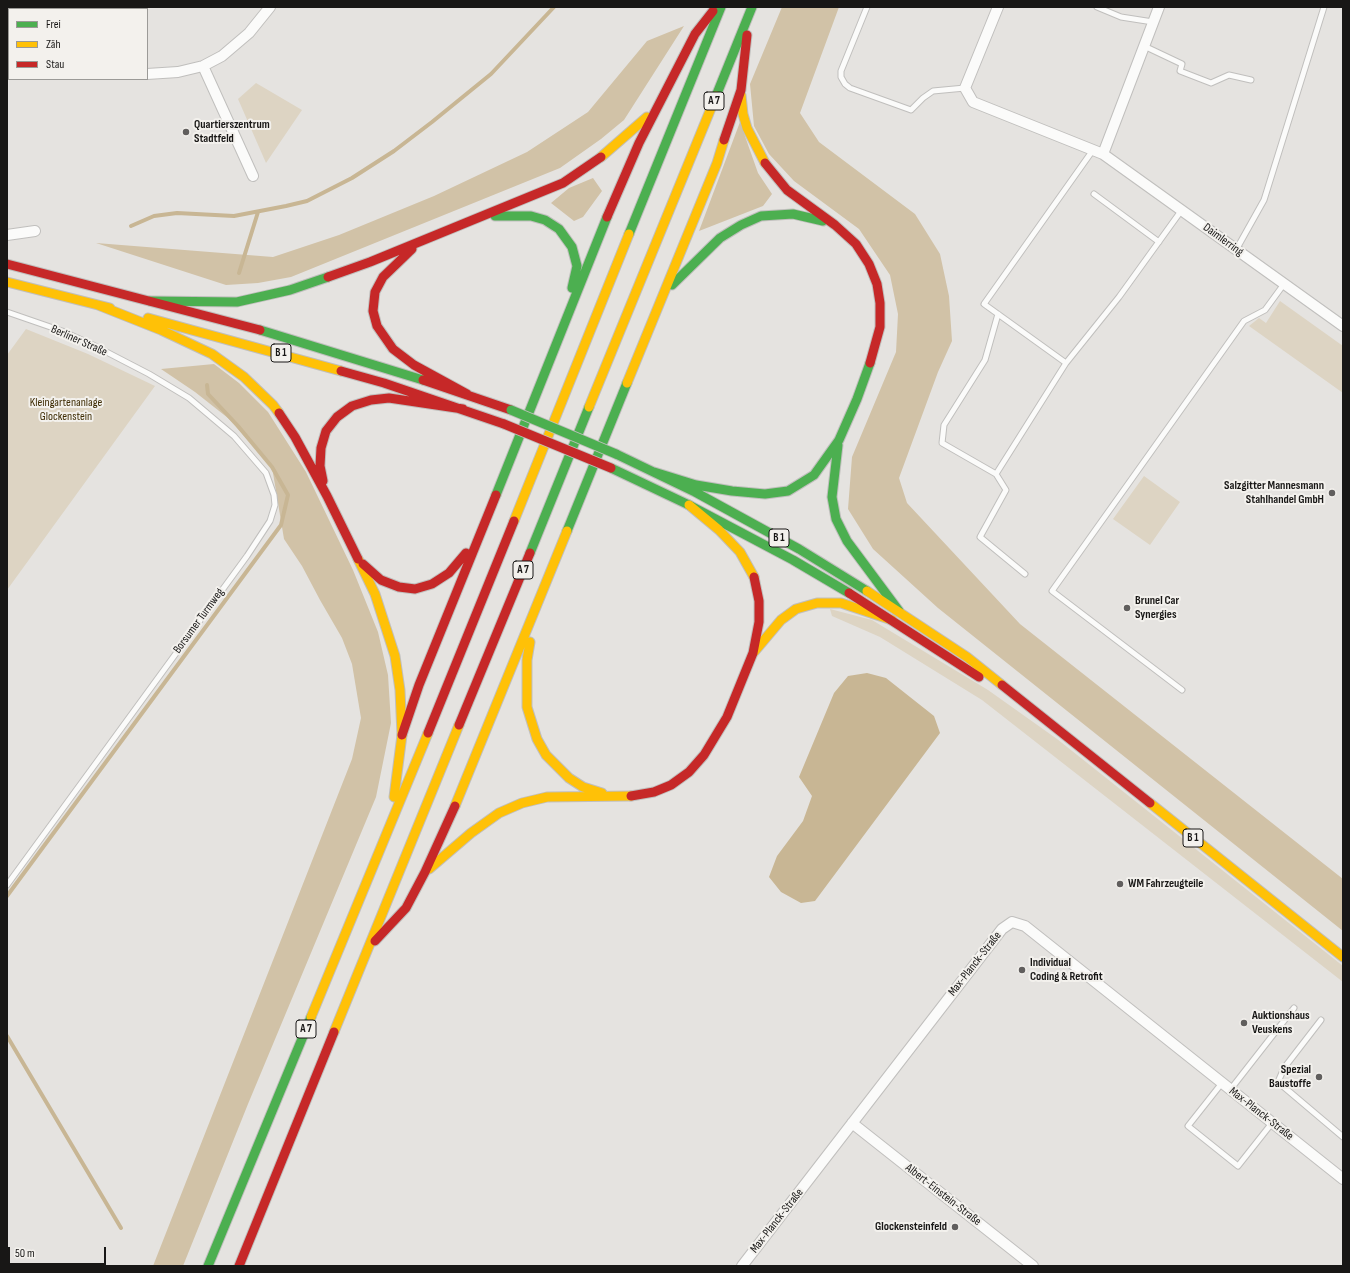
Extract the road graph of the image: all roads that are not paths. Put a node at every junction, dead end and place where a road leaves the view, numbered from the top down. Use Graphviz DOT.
graph roads {
  1 [pos="270,7"];
  2 [pos="716,7"];
  3 [pos="721,7"];
  4 [pos="867,7"];
  5 [pos="998,7"];
  6 [pos="1097,7"];
  7 [pos="1159,7"];
  8 [pos="1324,7"];
  9 [pos="751,9"];
  10 [pos="1153,22"];
  11 [pos="1144,46"];
  12 [pos="203,66"];
  13 [pos="148,74"];
  14 [pos="1251,80"];
  15 [pos="965,88"];
  16 [pos="741,90"];
  17 [pos="656,109"];
  18 [pos="1093,150"];
  19 [pos="1103,154"];
  20 [pos="253,176"];
  21 [pos="1094,194"];
  22 [pos="1182,211"];
  23 [pos="482,216"];
  24 [pos="835,225"];
  25 [pos="35,231"];
  26 [pos="7,235"];
  27 [pos="421,241"];
  28 [pos="1159,242"];
  29 [pos="1236,250"];
  30 [pos="7,264"];
  31 [pos="7,282"];
  32 [pos="1284,284"];
  33 [pos="664,293"];
  34 [pos="150,301"];
  35 [pos="98,305"];
  36 [pos="7,312"];
  37 [pos="998,314"];
  38 [pos="566,320"];
  39 [pos="1343,326"];
  40 [pos="1066,363"];
  41 [pos="149,374"];
  42 [pos="467,394"];
  43 [pos="463,409"];
  44 [pos="839,440"];
  45 [pos="654,472"];
  46 [pos="996,474"];
  47 [pos="327,496"];
  48 [pos="689,505"];
  49 [pos="477,540"];
  50 [pos="359,561"];
  51 [pos="1025,574"];
  52 [pos="536,608"];
  53 [pos="899,611"];
  54 [pos="892,620"];
  55 [pos="754,653"];
  56 [pos="1182,690"];
  57 [pos="1043,717"];
  58 [pos="402,735"];
  59 [pos="617,796"];
  60 [pos="389,829"];
  61 [pos="425,872"];
  62 [pos="7,885"];
  63 [pos="367,950"];
  64 [pos="1343,957"];
  65 [pos="1294,1008"];
  66 [pos="1321,1020"];
  67 [pos="1226,1086"];
  68 [pos="852,1123"];
  69 [pos="1272,1123"];
  70 [pos="1343,1137"];
  71 [pos="1343,1179"];
  72 [pos="208,1266"];
  73 [pos="239,1266"];
  74 [pos="742,1266"];
  75 [pos="1031,1266"];
  1 -- 12 [label="street"];
  2 -- 17 [label="main road"];
  3 -- 60 [label="main road, A 7"];
  4 -- 15 [label="lane"];
  5 -- 15 [label="street"];
  6 -- 10 [label="lane"];
  7 -- 10 [label="street"];
  8 -- 29 [label="lane"];
  9 -- 16 [label="main road"];
  9 -- 63 [label="main road, A 7"];
  10 -- 11 [label="street"];
  11 -- 14 [label="lane"];
  11 -- 19 [label="street"];
  12 -- 13 [label="street"];
  12 -- 20 [label="street"];
  15 -- 18 [label="street, Daimlerring"];
  16 -- 24 [label="main road"];
  16 -- 33 [label="main road"];
  17 -- 23 [label="main road"];
  17 -- 38 [label="main road"];
  18 -- 19 [label="street, Daimlerring"];
  18 -- 37 [label="lane"];
  19 -- 22 [label="street, Daimlerring"];
  21 -- 28 [label="lane"];
  22 -- 28 [label="lane"];
  22 -- 29 [label="street, Daimlerring"];
  23 -- 27 [label="main road"];
  23 -- 38 [label="main road"];
  24 -- 33 [label="main road"];
  24 -- 44 [label="main road"];
  25 -- 26 [label="street"];
  27 -- 34 [label="main road"];
  27 -- 42 [label="main road"];
  28 -- 40 [label="lane"];
  29 -- 32 [label="street, Daimlerring"];
  30 -- 34 [label="main road, B 1"];
  31 -- 35 [label="main road, B 1"];
  32 -- 39 [label="street, Daimlerring"];
  32 -- 56 [label="lane"];
  33 -- 52 [label="main road"];
  34 -- 42 [label="main road, B 1"];
  35 -- 43 [label="main road, B 1"];
  35 -- 47 [label="main road"];
  36 -- 41 [label="lane, Berliner Straße"];
  37 -- 40 [label="lane"];
  37 -- 46 [label="lane"];
  38 -- 49 [label="main road"];
  40 -- 46 [label="lane"];
  41 -- 62 [label="lane, Borsumer Turmweg"];
  42 -- 45 [label="main road, B 1, bridge"];
  43 -- 47 [label="main road"];
  43 -- 48 [label="main road, B 1, bridge"];
  44 -- 45 [label="main road"];
  44 -- 53 [label="main road"];
  45 -- 53 [label="main road, B 1"];
  46 -- 51 [label="lane"];
  47 -- 50 [label="main road"];
  48 -- 54 [label="main road, B 1"];
  48 -- 55 [label="main road"];
  49 -- 50 [label="main road"];
  49 -- 58 [label="main road"];
  50 -- 58 [label="main road"];
  52 -- 59 [label="main road"];
  52 -- 61 [label="main road"];
  53 -- 57 [label="main road, B 1"];
  54 -- 55 [label="main road"];
  54 -- 57 [label="main road, B 1"];
  55 -- 59 [label="main road"];
  57 -- 64 [label="main road, B 1"];
  58 -- 60 [label="main road"];
  59 -- 61 [label="main road"];
  60 -- 72 [label="main road, A 7"];
  61 -- 63 [label="main road"];
  63 -- 73 [label="main road, A 7"];
  65 -- 67 [label="lane"];
  66 -- 70 [label="lane"];
  67 -- 68 [label="street, Max-Planck-Straße"];
  67 -- 69 [label="street, Max-Planck-Straße"];
  67 -- 69 [label="lane"];
  68 -- 74 [label="street, Max-Planck-Straße"];
  68 -- 75 [label="street, Albert-Einstein-Straße"];
  69 -- 71 [label="street, Max-Planck-Straße"];
}
